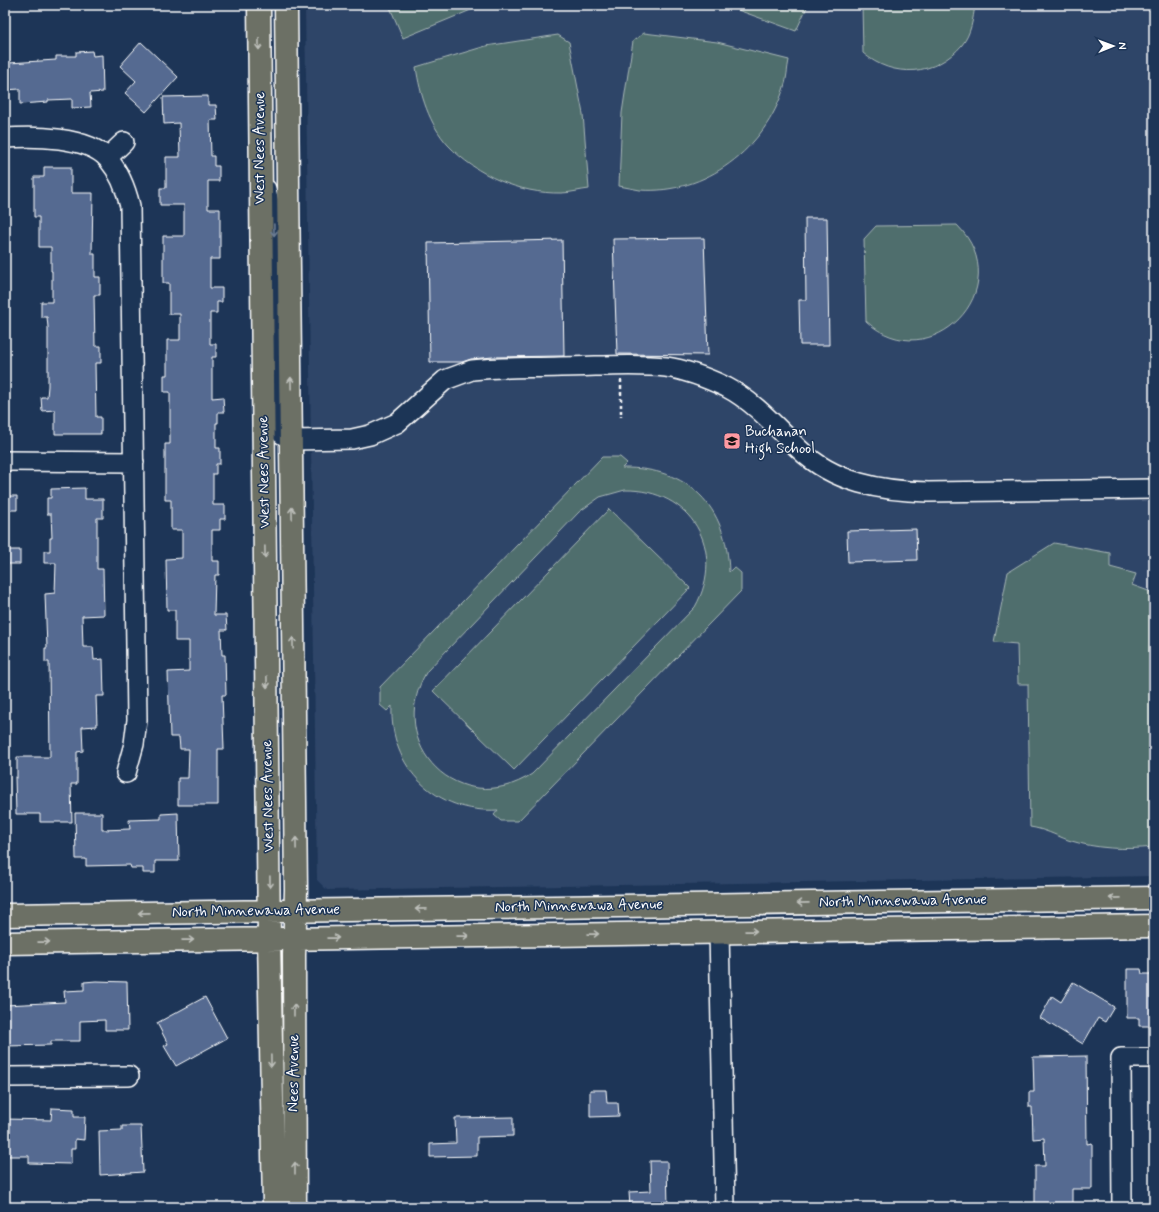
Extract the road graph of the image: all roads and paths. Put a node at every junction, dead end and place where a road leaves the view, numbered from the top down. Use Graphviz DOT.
graph roads {
  1 [pos="259,5"];
  2 [pos="286,5"];
  3 [pos="5,138"];
  4 [pos="124,142"];
  5 [pos="108,158"];
  6 [pos="260,165"];
  7 [pos="621,380"];
  8 [pos="621,417"];
  9 [pos="291,440"];
  10 [pos="5,461"];
  11 [pos="134,462"];
  12 [pos="1154,489"];
  13 [pos="126,773"];
  14 [pos="1154,898"];
  15 [pos="719,904"];
  16 [pos="269,910"];
  17 [pos="295,911"];
  18 [pos="5,915"];
  19 [pos="1154,926"];
  20 [pos="719,932"];
  21 [pos="269,938"];
  22 [pos="294,938"];
  23 [pos="5,943"];
  24 [pos="1154,1058"];
  25 [pos="129,1076"];
  26 [pos="5,1077"];
  27 [pos="274,1207"];
  28 [pos="295,1207"];
  29 [pos="726,1207"];
  30 [pos="1122,1207"];
  1 -- 6 [label="main road, West Nees Avenue, one-way"];
  9 -- 2 [label="main road, West Nees Avenue, one-way"];
  3 -- 5 [label="street"];
  4 -- 5 [label="street"];
  5 -- 11 [label="street"];
  6 -- 9 [label="street, one-way"];
  6 -- 16 [label="main road, West Nees Avenue, one-way"];
  7 -- 8 [label="path"];
  9 -- 12 [label="street"];
  17 -- 9 [label="main road, West Nees Avenue, one-way"];
  10 -- 11 [label="street"];
  11 -- 13 [label="street"];
  14 -- 15 [label="main road, North Minnewawa Avenue, one-way"];
  15 -- 17 [label="main road, North Minnewawa Avenue, one-way"];
  15 -- 20 [label="main road"];
  16 -- 17 [label="main road, North Minnewawa Avenue"];
  16 -- 18 [label="main road, North Minnewawa Avenue, one-way"];
  16 -- 21 [label="main road, West Nees Avenue"];
  17 -- 22 [label="main road, West Nees Avenue"];
  20 -- 19 [label="main road, North Minnewawa Avenue, one-way"];
  22 -- 20 [label="main road, North Minnewawa Avenue, one-way"];
  20 -- 29 [label="street"];
  21 -- 22 [label="main road, North Minnewawa Avenue"];
  23 -- 21 [label="main road, North Minnewawa Avenue, one-way"];
  21 -- 27 [label="main road, Nees Avenue, one-way"];
  28 -- 22 [label="main road, Nees Avenue, one-way"];
  24 -- 30 [label="street"];
  25 -- 26 [label="street"];
}
